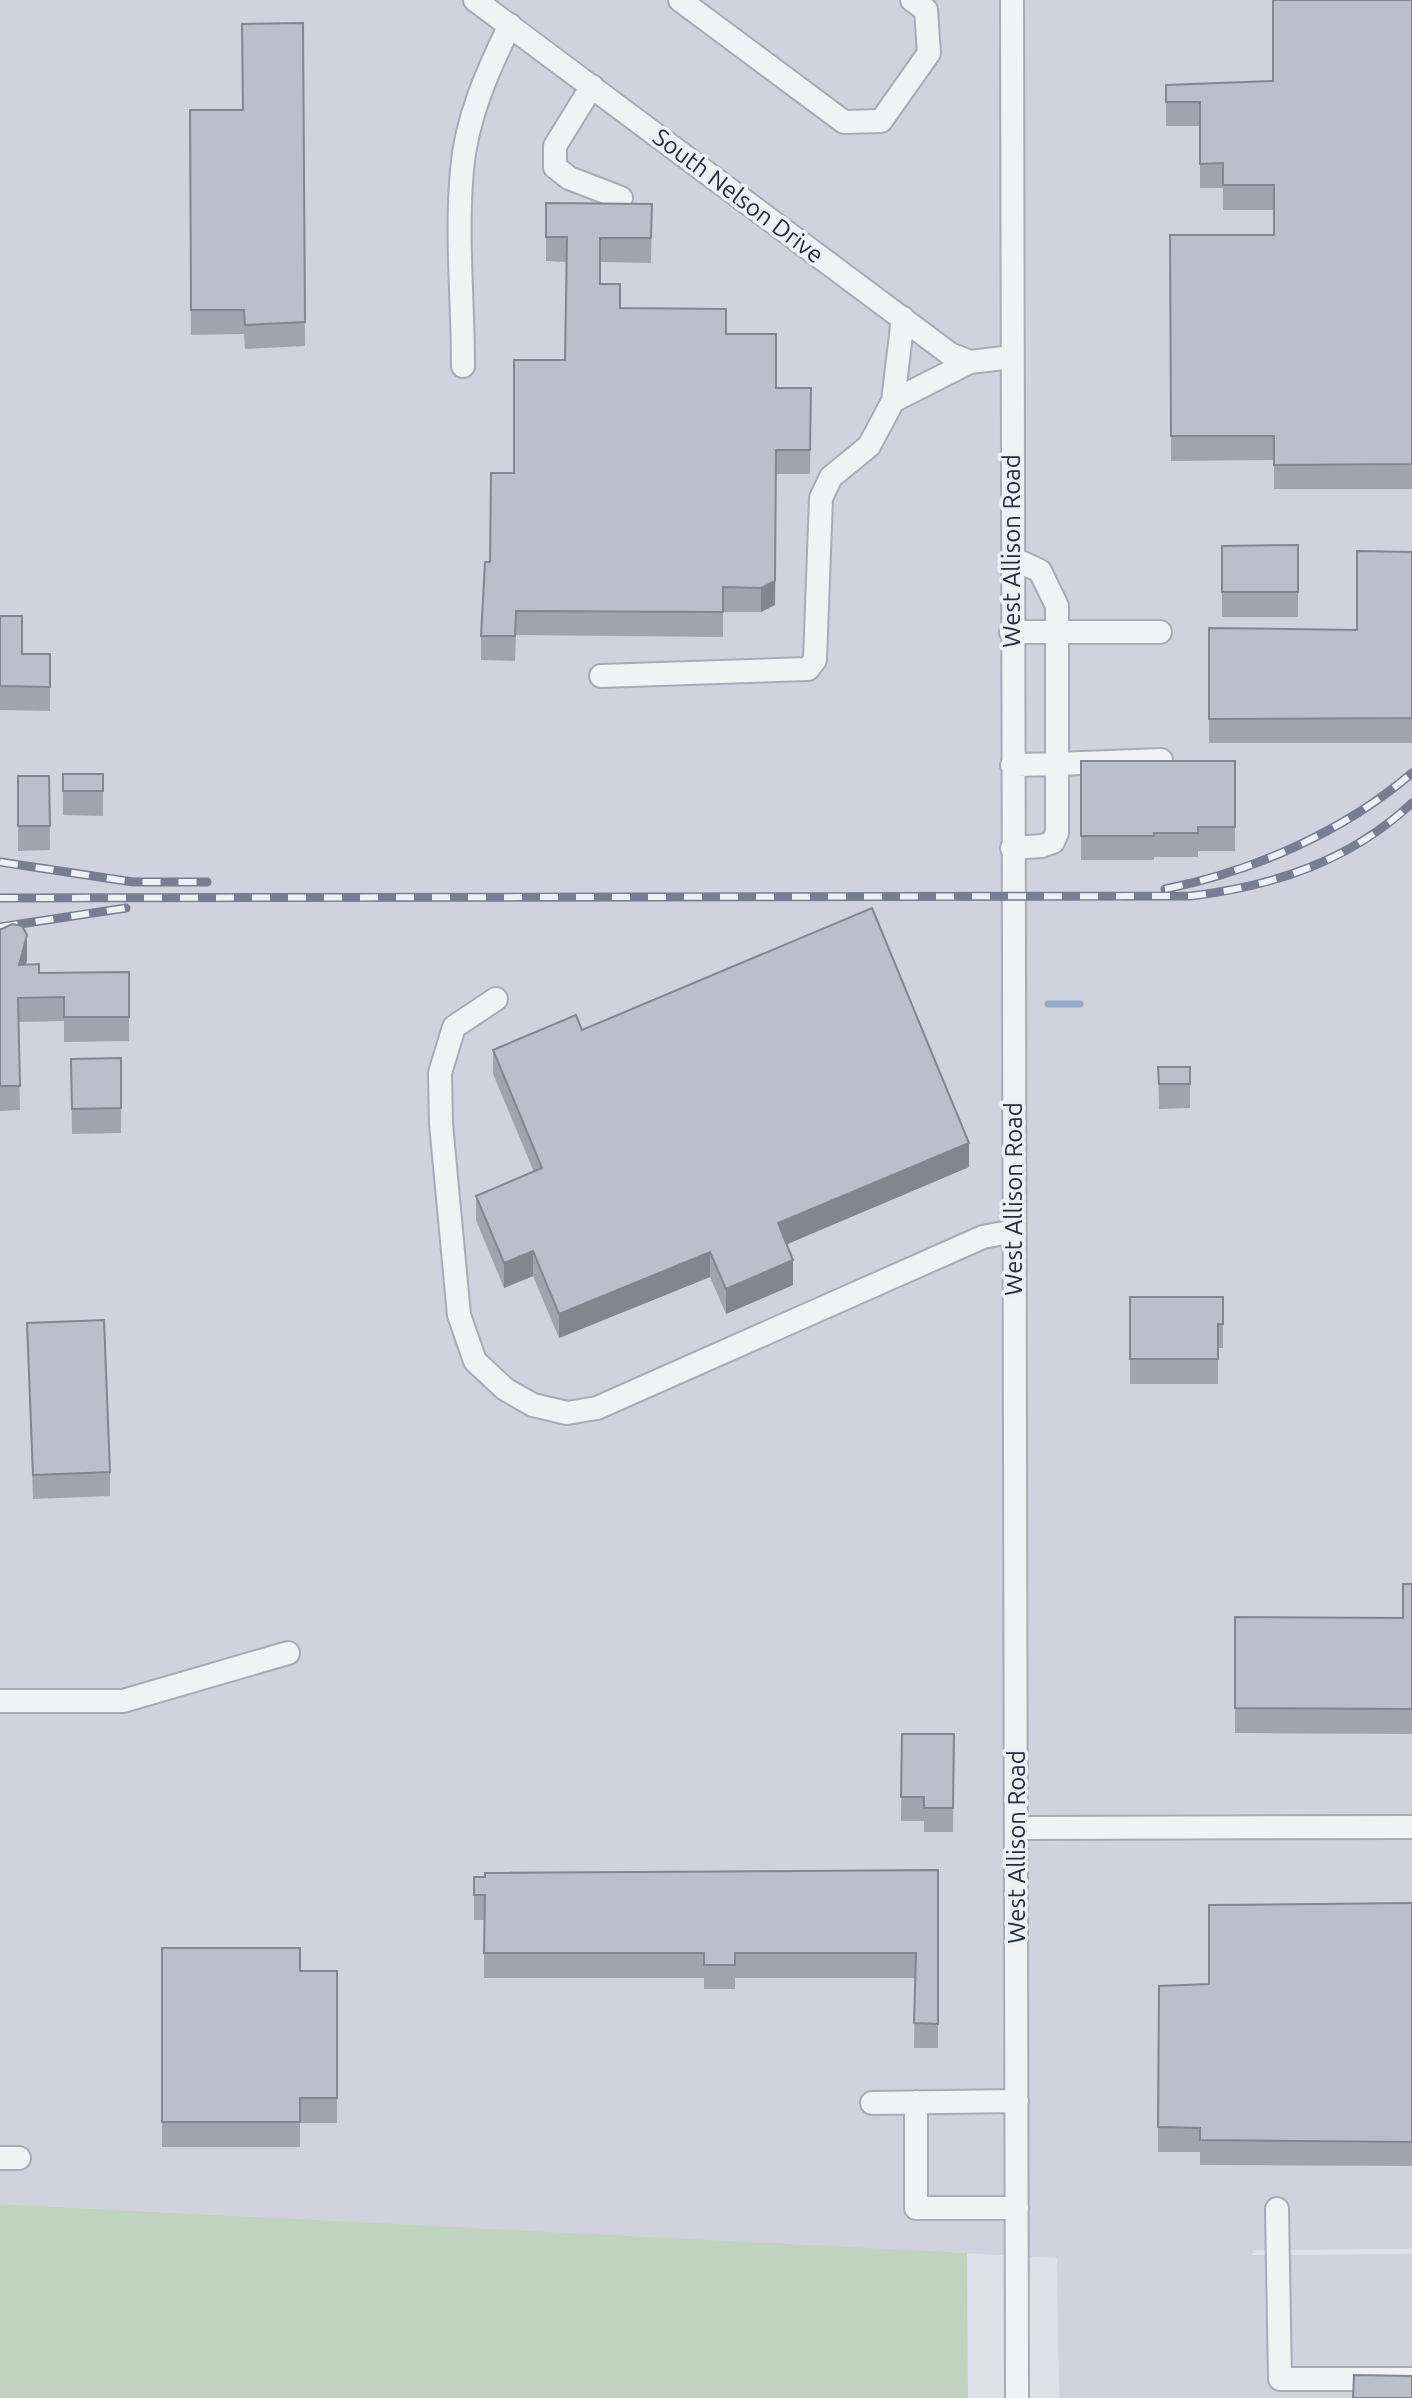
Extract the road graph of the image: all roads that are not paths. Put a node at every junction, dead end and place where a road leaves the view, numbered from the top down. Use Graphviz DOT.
graph roads {
  1 [pos="476,0"];
  2 [pos="680,0"];
  3 [pos="912,0"];
  4 [pos="1012,0"];
  5 [pos="510,25"];
  6 [pos="592,86"];
  7 [pos="621,198"];
  8 [pos="903,318"];
  9 [pos="1012,357"];
  10 [pos="970,362"];
  11 [pos="463,366"];
  12 [pos="893,401"];
  13 [pos="1012,558"];
  14 [pos="1011,632"];
  15 [pos="1057,632"];
  16 [pos="1160,632"];
  17 [pos="601,676"];
  18 [pos="1161,760"];
  19 [pos="1057,764"];
  20 [pos="1012,765"];
  21 [pos="1012,848"];
  22 [pos="496,999"];
  23 [pos="1014,1231"];
  24 [pos="288,1653"];
  25 [pos="0,1701"];
  26 [pos="1412,1827"];
  27 [pos="1018,1828"];
  28 [pos="1017,2101"];
  29 [pos="916,2102"];
  30 [pos="872,2103"];
  31 [pos="1017,2208"];
  32 [pos="1277,2209"];
  33 [pos="1412,2379"];
  34 [pos="1017,2398"];
  1 -- 5 [label="street, South Nelson Drive"];
  2 -- 3 [label="street"];
  4 -- 9 [label="street, West Allison Road"];
  5 -- 6 [label="street, South Nelson Drive"];
  5 -- 11 [label="street"];
  6 -- 7 [label="street"];
  6 -- 8 [label="street, South Nelson Drive"];
  8 -- 10 [label="street, South Nelson Drive"];
  8 -- 12 [label="street"];
  9 -- 10 [label="street"];
  9 -- 13 [label="street, West Allison Road"];
  10 -- 12 [label="street"];
  12 -- 17 [label="street"];
  13 -- 14 [label="street, West Allison Road"];
  13 -- 15 [label="street"];
  14 -- 15 [label="street"];
  14 -- 20 [label="street, West Allison Road"];
  15 -- 16 [label="street"];
  15 -- 19 [label="street"];
  18 -- 19 [label="street"];
  19 -- 20 [label="street"];
  19 -- 21 [label="street"];
  20 -- 21 [label="street, West Allison Road"];
  21 -- 23 [label="street, West Allison Road"];
  22 -- 23 [label="street"];
  23 -- 27 [label="street, West Allison Road"];
  24 -- 25 [label="street"];
  26 -- 27 [label="street"];
  27 -- 28 [label="street, West Allison Road"];
  28 -- 29 [label="street"];
  28 -- 31 [label="street, West Allison Road"];
  29 -- 30 [label="street"];
  29 -- 31 [label="street"];
  31 -- 34 [label="street, West Allison Road"];
  32 -- 33 [label="street"];
}
